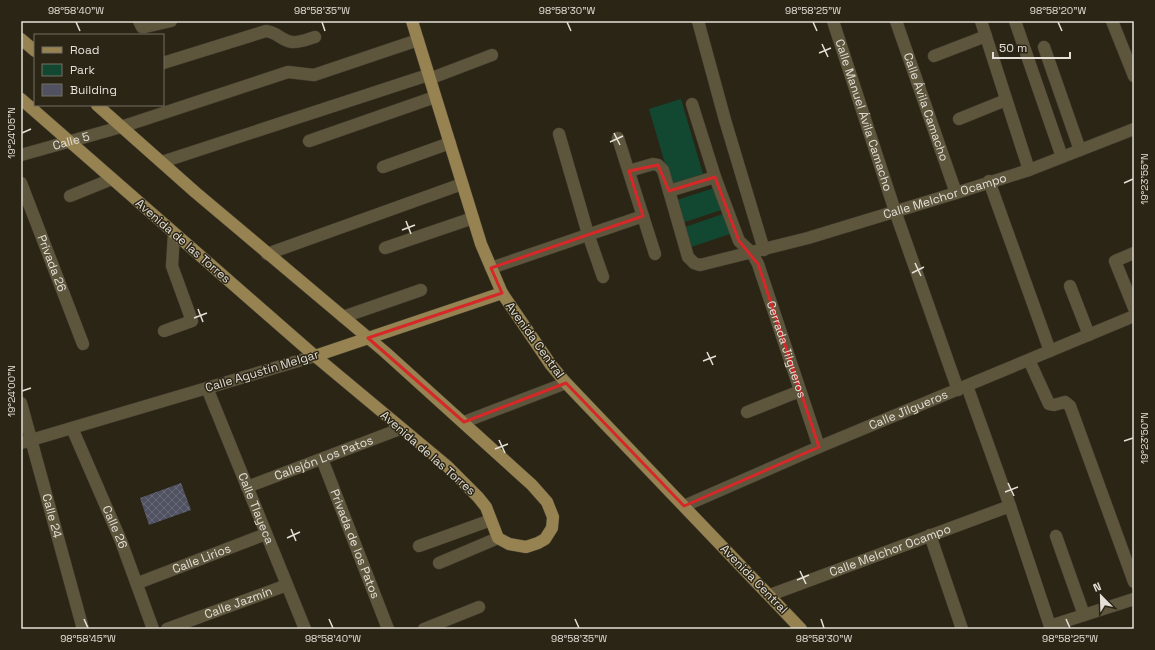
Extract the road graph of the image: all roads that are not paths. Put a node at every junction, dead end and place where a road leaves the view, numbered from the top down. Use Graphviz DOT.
graph roads {
  1 [pos="139,21"];
  2 [pos="171,21"];
  3 [pos="412,21"];
  4 [pos="698,21"];
  5 [pos="833,21"];
  6 [pos="896,21"];
  7 [pos="981,21"];
  8 [pos="1015,21"];
  9 [pos="1112,21"];
  10 [pos="986,36"];
  11 [pos="314,38"];
  12 [pos="21,39"];
  13 [pos="418,40"];
  14 [pos="1044,47"];
  15 [pos="34,50"];
  16 [pos="492,55"];
  17 [pos="934,56"];
  18 [pos="164,63"];
  19 [pos="1134,76"];
  20 [pos="429,77"];
  21 [pos="435,97"];
  22 [pos="21,99"];
  23 [pos="1006,100"];
  24 [pos="692,104"];
  25 [pos="98,106"];
  26 [pos="959,119"];
  27 [pos="121,126"];
  28 [pos="1134,129"];
  29 [pos="560,134"];
  30 [pos="618,138"];
  31 [pos="68,141"];
  32 [pos="309,141"];
  33 [pos="450,143"];
  34 [pos="1080,150"];
  35 [pos="21,154"];
  36 [pos="1062,157"];
  37 [pos="162,162"];
  38 [pos="383,167"];
  39 [pos="1028,170"];
  40 [pos="629,171"];
  41 [pos="714,177"];
  42 [pos="112,178"];
  43 [pos="989,181"];
  44 [pos="21,183"];
  45 [pos="462,184"];
  46 [pos="669,191"];
  47 [pos="956,193"];
  48 [pos="70,196"];
  49 [pos="895,211"];
  50 [pos="643,216"];
  51 [pos="473,218"];
  52 [pos="174,233"];
  53 [pos="588,234"];
  54 [pos="385,248"];
  55 [pos="764,250"];
  56 [pos="752,253"];
  57 [pos="1134,253"];
  58 [pos="267,254"];
  59 [pos="655,254"];
  60 [pos="491,268"];
  61 [pos="603,277"];
  62 [pos="1070,286"];
  63 [pos="420,290"];
  64 [pos="502,293"];
  65 [pos="1134,308"];
  66 [pos="1134,316"];
  67 [pos="343,317"];
  68 [pos="164,331"];
  69 [pos="1089,335"];
  70 [pos="368,338"];
  71 [pos="83,344"];
  72 [pos="1050,351"];
  73 [pos="314,356"];
  74 [pos="1029,360"];
  75 [pos="566,383"];
  76 [pos="207,388"];
  77 [pos="963,388"];
  78 [pos="800,392"];
  79 [pos="21,403"];
  80 [pos="747,412"];
  81 [pos="464,422"];
  82 [pos="72,428"];
  83 [pos="400,430"];
  84 [pos="27,441"];
  85 [pos="819,447"];
  86 [pos="322,459"];
  87 [pos="247,487"];
  88 [pos="684,506"];
  89 [pos="1010,506"];
  90 [pos="491,520"];
  91 [pos="266,534"];
  92 [pos="930,534"];
  93 [pos="1056,536"];
  94 [pos="498,538"];
  95 [pos="419,546"];
  96 [pos="439,563"];
  97 [pos="1134,582"];
  98 [pos="138,583"];
  99 [pos="287,585"];
  100 [pos="770,595"];
  101 [pos="1134,599"];
  102 [pos="479,607"];
  103 [pos="1084,615"];
  104 [pos="1050,628"];
  105 [pos="83,629"];
  106 [pos="153,629"];
  107 [pos="168,629"];
  108 [pos="305,629"];
  109 [pos="388,629"];
  110 [pos="424,629"];
  111 [pos="801,629"];
  112 [pos="962,629"];
  1 -- 2 [label="street"];
  3 -- 13 [label="main road, Avenida Central"];
  4 -- 55 [label="street"];
  5 -- 49 [label="street, Calle Manuel Ávila Camacho"];
  6 -- 47 [label="street, Calle Ávila Camacho"];
  7 -- 10 [label="street"];
  8 -- 36 [label="street"];
  9 -- 19 [label="street"];
  10 -- 17 [label="street"];
  10 -- 23 [label="street"];
  11 -- 18 [label="street"];
  12 -- 15 [label="main road"];
  13 -- 20 [label="main road, Avenida Central"];
  13 -- 27 [label="street, Calle 5"];
  14 -- 34 [label="street"];
  16 -- 20 [label="street"];
  20 -- 21 [label="main road, Avenida Central"];
  20 -- 37 [label="street"];
  21 -- 32 [label="street"];
  21 -- 33 [label="main road, Avenida Central"];
  22 -- 31 [label="main road, Avenida de las Torres"];
  23 -- 26 [label="street"];
  23 -- 39 [label="street"];
  24 -- 41 [label="street, Cerrada Jilgueros"];
  25 -- 27 [label="main road"];
  27 -- 31 [label="street, Calle 5"];
  27 -- 37 [label="main road"];
  28 -- 34 [label="street, Calle Melchor Ocampo"];
  29 -- 53 [label="street"];
  30 -- 40 [label="street"];
  31 -- 35 [label="street, Calle 5"];
  31 -- 42 [label="main road, Avenida de las Torres"];
  33 -- 38 [label="street"];
  33 -- 45 [label="main road, Avenida Central"];
  34 -- 36 [label="street, Calle Melchor Ocampo"];
  36 -- 39 [label="street, Calle Melchor Ocampo"];
  37 -- 58 [label="main road"];
  39 -- 43 [label="street, Calle Melchor Ocampo"];
  40 -- 46 [label="street"];
  40 -- 50 [label="street"];
  41 -- 46 [label="street"];
  41 -- 56 [label="street, Cerrada Jilgueros"];
  42 -- 48 [label="street"];
  42 -- 52 [label="main road, Avenida de las Torres"];
  43 -- 47 [label="street, Calle Melchor Ocampo"];
  43 -- 72 [label="street"];
  44 -- 71 [label="street, Privada 26"];
  45 -- 51 [label="main road, Avenida Central"];
  45 -- 58 [label="street"];
  46 -- 56 [label="street, Calle Melchor Ocampo"];
  47 -- 49 [label="street, Calle Melchor Ocampo"];
  49 -- 55 [label="street, Calle Melchor Ocampo"];
  49 -- 77 [label="street, Calle Manuel Ávila Camacho"];
  50 -- 53 [label="street"];
  50 -- 59 [label="street"];
  51 -- 54 [label="street"];
  51 -- 60 [label="main road, Avenida Central"];
  52 -- 68 [label="street"];
  52 -- 73 [label="main road, Avenida de las Torres"];
  53 -- 60 [label="street"];
  53 -- 61 [label="street"];
  55 -- 56 [label="street, Calle Melchor Ocampo"];
  56 -- 78 [label="street, Cerrada Jilgueros"];
  57 -- 65 [label="street"];
  58 -- 67 [label="main road"];
  60 -- 64 [label="main road, Avenida Central"];
  62 -- 69 [label="street"];
  63 -- 67 [label="street"];
  64 -- 70 [label="main road, Calle Agustín Melgar"];
  64 -- 75 [label="main road, Avenida Central"];
  66 -- 69 [label="street, Calle Jilgueros"];
  67 -- 70 [label="main road"];
  69 -- 72 [label="street, Calle Jilgueros"];
  70 -- 73 [label="main road, Calle Agustín Melgar"];
  70 -- 81 [label="main road"];
  72 -- 74 [label="street, Calle Jilgueros"];
  73 -- 76 [label="street, Calle Agustín Melgar"];
  73 -- 83 [label="main road, Avenida de las Torres"];
  74 -- 77 [label="street, Calle Jilgueros"];
  74 -- 97 [label="street"];
  75 -- 81 [label="street"];
  75 -- 88 [label="main road, Avenida Central"];
  76 -- 82 [label="street, Calle Agustín Melgar"];
  76 -- 87 [label="street, Calle Tlayeca"];
  77 -- 85 [label="street, Calle Jilgueros"];
  77 -- 89 [label="street, Calle Manuel Ávila Camacho"];
  78 -- 80 [label="street"];
  78 -- 85 [label="street, Cerrada Jilgueros"];
  79 -- 84 [label="street, Calle 24"];
  81 -- 94 [label="main road"];
  82 -- 84 [label="street, Calle Agustín Melgar"];
  82 -- 98 [label="street, Calle 26"];
  83 -- 86 [label="street, Callejón Los Patos"];
  83 -- 90 [label="main road, Avenida de las Torres"];
  84 -- 105 [label="street, Calle 24"];
  85 -- 88 [label="street, Calle Jilgueros"];
  86 -- 87 [label="street, Callejón Los Patos"];
  86 -- 109 [label="street, Privada de los Patos"];
  87 -- 91 [label="street, Calle Tlayeca"];
  88 -- 100 [label="main road, Avenida Central"];
  89 -- 92 [label="street, Calle Melchor Ocampo"];
  89 -- 104 [label="street, Calle Manuel Ávila Camacho"];
  90 -- 94 [label="main road, Avenida de las Torres"];
  90 -- 95 [label="street"];
  91 -- 98 [label="street, Calle Lirios"];
  91 -- 99 [label="street, Calle Tlayeca"];
  92 -- 100 [label="street, Calle Melchor Ocampo"];
  92 -- 112 [label="street"];
  93 -- 103 [label="street"];
  94 -- 96 [label="street"];
  98 -- 106 [label="street, Calle 26"];
  99 -- 107 [label="street, Calle Jazmín"];
  99 -- 108 [label="street, Calle Tlayeca"];
  100 -- 111 [label="main road, Avenida Central"];
  101 -- 103 [label="street"];
  102 -- 110 [label="street"];
  103 -- 104 [label="street"];
}
